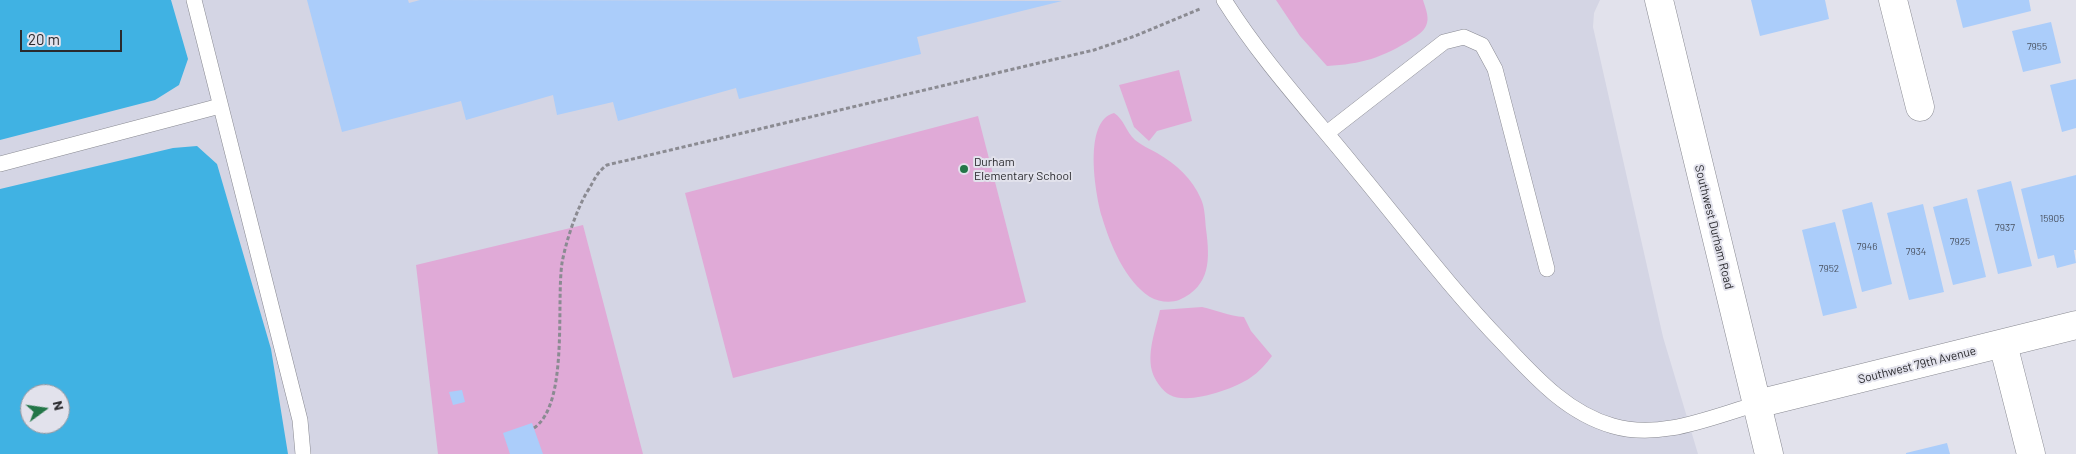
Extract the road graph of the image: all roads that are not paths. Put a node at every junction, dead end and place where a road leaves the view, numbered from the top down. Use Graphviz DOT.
graph roads {
  1 [pos="194,0"];
  2 [pos="1224,0"];
  3 [pos="1659,0"];
  4 [pos="1893,0"];
  5 [pos="220,106"];
  6 [pos="1920,107"];
  7 [pos="1327,133"];
  8 [pos="0,164"];
  9 [pos="1547,269"];
  10 [pos="2076,325"];
  11 [pos="2003,344"];
  12 [pos="1757,404"];
  13 [pos="303,454"];
  14 [pos="1769,454"];
  15 [pos="2031,454"];
  1 -- 5 [label="lane"];
  2 -- 7 [label="lane"];
  3 -- 12 [label="street, Southwest Durham Road"];
  4 -- 6 [label="street"];
  5 -- 8 [label="lane"];
  5 -- 13 [label="lane"];
  7 -- 9 [label="lane"];
  7 -- 12 [label="lane"];
  10 -- 11 [label="street, Southwest 79th Avenue"];
  11 -- 12 [label="street, Southwest 79th Avenue"];
  11 -- 15 [label="street"];
  12 -- 14 [label="street, Southwest Durham Road"];
}
